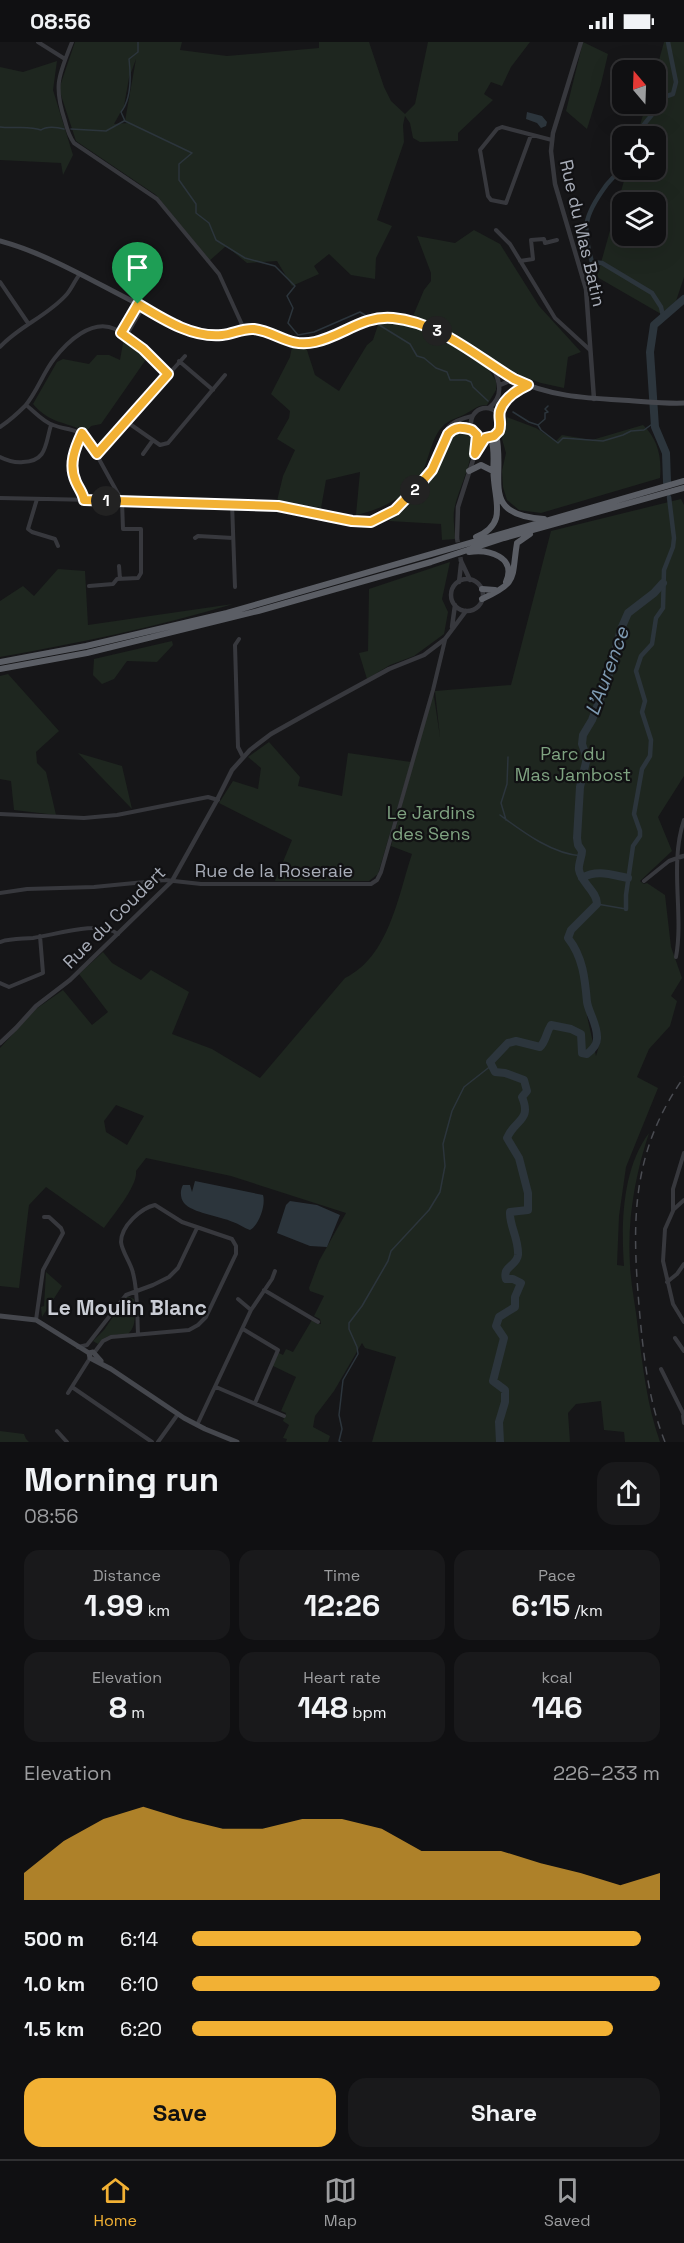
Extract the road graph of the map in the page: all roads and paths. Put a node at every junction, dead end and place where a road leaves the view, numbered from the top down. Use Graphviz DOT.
graph roads {
  1 [pos="38,42"];
  2 [pos="72,42"];
  3 [pos="581,42"];
  4 [pos="65,59"];
  5 [pos="531,135"];
  6 [pos="552,140"];
  7 [pos="496,230"];
  8 [pos="557,240"];
  9 [pos="0,241"];
  10 [pos="520,261"];
  11 [pos="80,274"];
  12 [pos="0,282"];
  13 [pos="140,306"];
  14 [pos="28,323"];
  15 [pos="244,330"];
  16 [pos="121,333"];
  17 [pos="126,336"];
  18 [pos="0,348"];
  19 [pos="591,350"];
  20 [pos="185,356"];
  21 [pos="179,361"];
  22 [pos="493,367"];
  23 [pos="168,374"];
  24 [pos="225,375"];
  25 [pos="514,379"];
  26 [pos="500,385"];
  27 [pos="528,385"];
  28 [pos="213,390"];
  29 [pos="515,391"];
  30 [pos="594,399"];
  31 [pos="26,405"];
  32 [pos="684,405"];
  33 [pos="489,408"];
  34 [pos="472,416"];
  35 [pos="500,417"];
  36 [pos="127,422"];
  37 [pos="51,425"];
  38 [pos="0,427"];
  39 [pos="472,430"];
  40 [pos="82,433"];
  41 [pos="477,435"];
  42 [pos="491,437"];
  43 [pos="153,440"];
  44 [pos="97,454"];
  45 [pos="143,454"];
  46 [pos="475,454"];
  47 [pos="0,457"];
  48 [pos="469,471"];
  49 [pos="493,471"];
  50 [pos="684,481"];
  51 [pos="421,483"];
  52 [pos="684,488"];
  53 [pos="0,498"];
  54 [pos="37,499"];
  55 [pos="84,500"];
  56 [pos="122,501"];
  57 [pos="232,503"];
  58 [pos="552,521"];
  59 [pos="195,538"];
  60 [pos="233,538"];
  61 [pos="457,538"];
  62 [pos="58,546"];
  63 [pos="461,551"];
  64 [pos="441,552"];
  65 [pos="119,566"];
  66 [pos="120,579"];
  67 [pos="470,580"];
  68 [pos="459,582"];
  69 [pos="89,586"];
  70 [pos="235,587"];
  71 [pos="482,589"];
  72 [pos="482,599"];
  73 [pos="455,605"];
  74 [pos="466,611"];
  75 [pos="452,628"];
  76 [pos="238,639"];
  77 [pos="445,639"];
  78 [pos="0,662"];
  79 [pos="0,669"];
  80 [pos="243,757"];
  81 [pos="218,800"];
  82 [pos="0,814"];
  83 [pos="684,820"];
  84 [pos="682,856"];
  85 [pos="172,880"];
  86 [pos="644,881"];
  87 [pos="0,893"];
  88 [pos="683,908"];
  89 [pos="118,934"];
  90 [pos="40,936"];
  91 [pos="0,942"];
  92 [pos="682,947"];
  93 [pos="676,957"];
  94 [pos="0,983"];
  95 [pos="0,1043"];
  96 [pos="684,1154"];
  97 [pos="684,1200"];
  98 [pos="673,1210"];
  99 [pos="44,1217"];
  100 [pos="197,1228"];
  101 [pos="684,1264"];
  102 [pos="274,1271"];
  103 [pos="667,1282"];
  104 [pos="136,1290"];
  105 [pos="264,1290"];
  106 [pos="238,1299"];
  107 [pos="251,1310"];
  108 [pos="0,1316"];
  109 [pos="36,1320"];
  110 [pos="318,1322"];
  111 [pos="684,1322"];
  112 [pos="243,1329"];
  113 [pos="138,1334"];
  114 [pos="675,1338"];
  115 [pos="90,1341"];
  116 [pos="78,1347"];
  117 [pos="684,1352"];
  118 [pos="92,1355"];
  119 [pos="661,1369"];
  120 [pos="72,1387"];
  121 [pos="216,1387"];
  122 [pos="68,1393"];
  123 [pos="255,1403"];
  124 [pos="178,1414"];
  125 [pos="683,1415"];
  126 [pos="284,1416"];
  127 [pos="684,1423"];
  128 [pos="197,1425"];
  129 [pos="57,1431"];
  130 [pos="67,1442"];
  131 [pos="152,1442"];
  132 [pos="158,1442"];
  133 [pos="237,1442"];
  1 -- 4 [label="street"];
  2 -- 4 [label="street"];
  3 -- 6 [label="street, Rue du Mas Batin"];
  4 -- 15 [label="street"];
  5 -- 5 [label="street"];
  5 -- 6 [label="street"];
  6 -- 19 [label="street, Rue du Mas Batin"];
  7 -- 10 [label="street"];
  8 -- 10 [label="street"];
  9 -- 11 [label="main road"];
  10 -- 19 [label="street"];
  11 -- 13 [label="main road"];
  11 -- 14 [label="street"];
  12 -- 14 [label="street"];
  13 -- 15 [label="main road"];
  13 -- 16 [label="street"];
  13 -- 17 [label="street"];
  14 -- 18 [label="street"];
  15 -- 22 [label="main road"];
  16 -- 17 [label="street"];
  16 -- 31 [label="street"];
  17 -- 23 [label="street"];
  19 -- 30 [label="street, Rue du Mas Batin"];
  20 -- 21 [label="street"];
  21 -- 23 [label="street"];
  21 -- 28 [label="street"];
  22 -- 25 [label="main road"];
  22 -- 26 [label="street"];
  23 -- 36 [label="street"];
  24 -- 28 [label="street"];
  25 -- 26 [label="street"];
  25 -- 27 [label="main road"];
  25 -- 29 [label="street"];
  26 -- 33 [label="street"];
  27 -- 29 [label="street"];
  27 -- 30 [label="main road"];
  28 -- 43 [label="street"];
  29 -- 35 [label="street"];
  30 -- 32 [label="main road"];
  31 -- 37 [label="street"];
  31 -- 38 [label="street"];
  33 -- 34 [label="street"];
  33 -- 35 [label="street"];
  34 -- 39 [label="street"];
  34 -- 51 [label="street"];
  35 -- 42 [label="street"];
  36 -- 43 [label="street"];
  36 -- 44 [label="street"];
  37 -- 40 [label="street"];
  37 -- 47 [label="street"];
  39 -- 41 [label="street"];
  39 -- 51 [label="street"];
  40 -- 44 [label="street"];
  40 -- 55 [label="street"];
  41 -- 42 [label="street"];
  41 -- 46 [label="street"];
  42 -- 46 [label="street"];
  42 -- 49 [label="highway"];
  42 -- 58 [label="highway"];
  43 -- 45 [label="street"];
  44 -- 56 [label="street"];
  46 -- 48 [label="street"];
  48 -- 49 [label="highway"];
  48 -- 61 [label="street"];
  49 -- 64 [label="highway"];
  50 -- 58 [label="highway"];
  51 -- 57 [label="street"];
  52 -- 58 [label="highway"];
  53 -- 54 [label="street"];
  54 -- 55 [label="street"];
  54 -- 62 [label="street"];
  55 -- 56 [label="street"];
  56 -- 57 [label="street"];
  56 -- 66 [label="street"];
  57 -- 60 [label="street"];
  58 -- 63 [label="highway"];
  58 -- 64 [label="highway"];
  58 -- 72 [label="highway"];
  59 -- 60 [label="street"];
  60 -- 70 [label="street"];
  63 -- 71 [label="highway"];
  63 -- 79 [label="highway"];
  64 -- 78 [label="highway"];
  65 -- 66 [label="street"];
  66 -- 69 [label="street"];
  67 -- 68 [label="street"];
  67 -- 68 [label="street"];
  67 -- 71 [label="street"];
  68 -- 73 [label="street"];
  71 -- 72 [label="street"];
  72 -- 74 [label="street"];
  73 -- 74 [label="street"];
  73 -- 75 [label="street, Rue du Coudert"];
  74 -- 75 [label="street, Rue du Coudert"];
  75 -- 77 [label="street, Rue du Coudert"];
  76 -- 80 [label="street"];
  77 -- 80 [label="street, Rue du Coudert"];
  77 -- 85 [label="street, Rue de la Roseraie"];
  80 -- 81 [label="street, Rue du Coudert"];
  81 -- 82 [label="street"];
  81 -- 85 [label="street, Rue du Coudert"];
  83 -- 84 [label="street"];
  84 -- 86 [label="street"];
  84 -- 88 [label="street"];
  85 -- 87 [label="street, Rue de la Roseraie"];
  85 -- 89 [label="street, Rue du Coudert"];
  88 -- 92 [label="street"];
  89 -- 90 [label="street"];
  89 -- 95 [label="street, Rue du Coudert"];
  90 -- 91 [label="street"];
  90 -- 94 [label="street"];
  92 -- 93 [label="street"];
  96 -- 98 [label="street"];
  97 -- 98 [label="street"];
  98 -- 103 [label="street"];
  99 -- 109 [label="street"];
  100 -- 104 [label="street"];
  100 -- 104 [label="street"];
  100 -- 113 [label="street"];
  101 -- 103 [label="street"];
  102 -- 105 [label="street"];
  103 -- 111 [label="street"];
  104 -- 113 [label="street"];
  104 -- 115 [label="street"];
  105 -- 107 [label="street"];
  105 -- 110 [label="street"];
  106 -- 107 [label="street"];
  107 -- 112 [label="street"];
  108 -- 109 [label="main road"];
  109 -- 116 [label="main road"];
  112 -- 121 [label="street"];
  112 -- 123 [label="street"];
  113 -- 118 [label="street"];
  114 -- 117 [label="street"];
  115 -- 116 [label="street"];
  115 -- 118 [label="street"];
  116 -- 118 [label="main road"];
  118 -- 120 [label="street"];
  118 -- 124 [label="main road"];
  119 -- 125 [label="street"];
  120 -- 122 [label="street"];
  120 -- 131 [label="street"];
  121 -- 123 [label="street"];
  121 -- 128 [label="street"];
  123 -- 126 [label="street"];
  124 -- 128 [label="main road"];
  124 -- 132 [label="street"];
  125 -- 127 [label="street"];
  128 -- 133 [label="main road"];
  129 -- 130 [label="street"];
}
